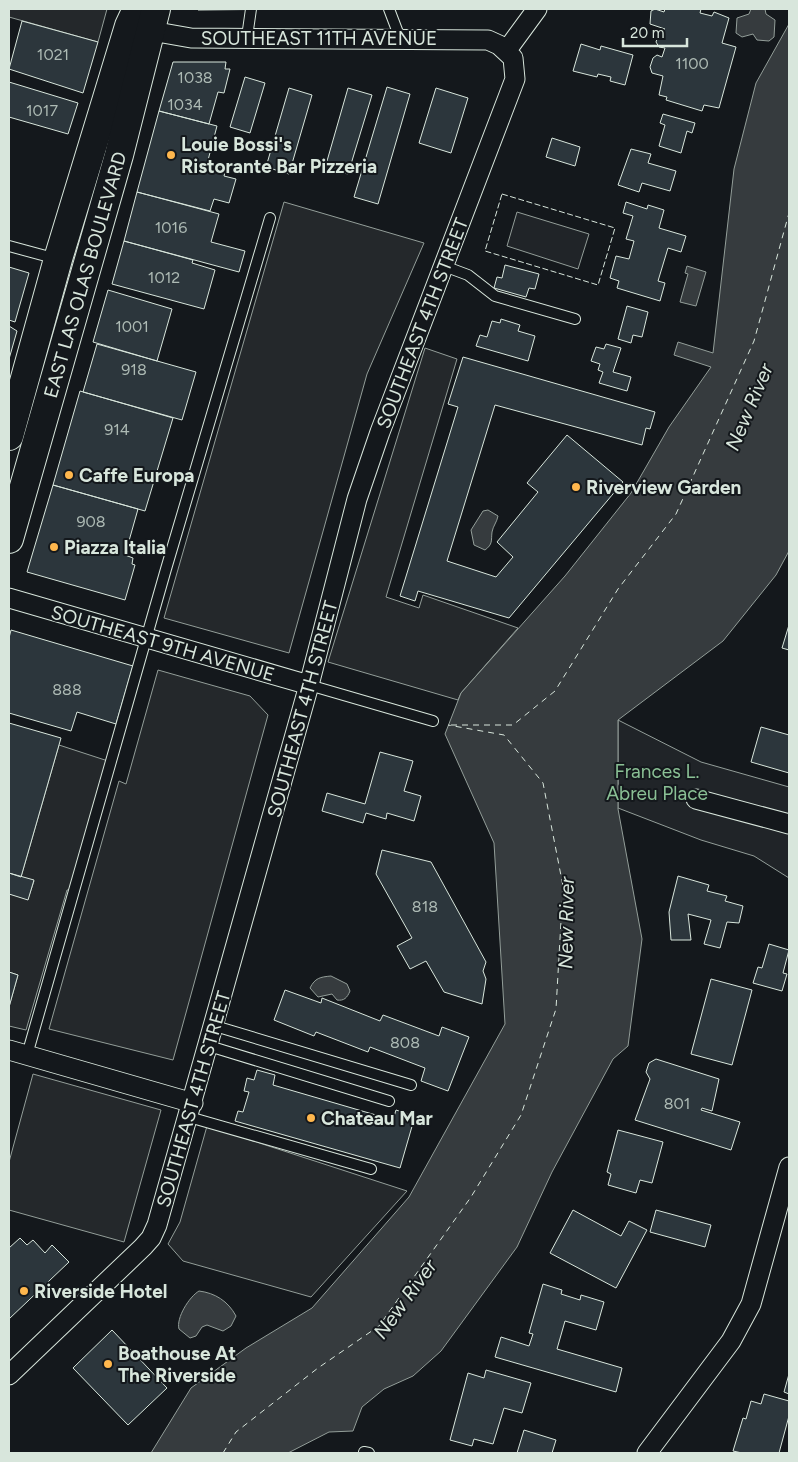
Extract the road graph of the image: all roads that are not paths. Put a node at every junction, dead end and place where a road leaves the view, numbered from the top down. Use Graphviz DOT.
graph roads {
  1 [pos="251,9"];
  2 [pos="389,9"];
  3 [pos="537,9"];
  4 [pos="142,19"];
  5 [pos="247,37"];
  6 [pos="400,38"];
  7 [pos="507,50"];
  8 [pos="270,218"];
  9 [pos="9,246"];
  10 [pos="58,259"];
  11 [pos="444,266"];
  12 [pos="575,319"];
  13 [pos="9,436"];
  14 [pos="9,539"];
  15 [pos="9,598"];
  16 [pos="147,638"];
  17 [pos="309,685"];
  18 [pos="433,721"];
  19 [pos="696,798"];
  20 [pos="789,824"];
  21 [pos="215,1026"];
  22 [pos="209,1046"];
  23 [pos="9,1050"];
  24 [pos="27,1055"];
  25 [pos="412,1085"];
  26 [pos="389,1101"];
  27 [pos="191,1110"];
  28 [pos="789,1167"];
  29 [pos="371,1169"];
  30 [pos="9,1375"];
  31 [pos="647,1453"];
  1 -- 5 [label="lane"];
  2 -- 6 [label="lane"];
  3 -- 7 [label="street"];
  4 -- 5 [label="street, SOUTHEAST 11TH AVENUE"];
  4 -- 10 [label="main road, EAST LAS OLAS BOULEVARD"];
  4 -- 14 [label="main road, EAST LAS OLAS BOULEVARD"];
  5 -- 6 [label="street, SOUTHEAST 11TH AVENUE"];
  6 -- 7 [label="street, SOUTHEAST 11TH AVENUE"];
  7 -- 11 [label="street, SOUTHEAST 4TH STREET"];
  8 -- 16 [label="lane"];
  9 -- 10 [label="lane"];
  10 -- 13 [label="main road, EAST LAS OLAS BOULEVARD"];
  11 -- 12 [label="lane"];
  11 -- 17 [label="street, SOUTHEAST 4TH STREET"];
  15 -- 16 [label="street, SOUTHEAST 9TH AVENUE"];
  16 -- 17 [label="street, SOUTHEAST 9TH AVENUE"];
  16 -- 24 [label="lane"];
  17 -- 18 [label="lane, SOUTHEAST 9TH AVENUE"];
  17 -- 21 [label="street, SOUTHEAST 4TH STREET"];
  19 -- 20 [label="street"];
  21 -- 22 [label="street, SOUTHEAST 4TH STREET"];
  21 -- 25 [label="lane"];
  22 -- 26 [label="lane"];
  22 -- 27 [label="street, SOUTHEAST 4TH STREET"];
  23 -- 24 [label="street"];
  24 -- 27 [label="street"];
  27 -- 29 [label="lane"];
  27 -- 30 [label="street, SOUTHEAST 4TH STREET"];
  28 -- 31 [label="street"];
}
